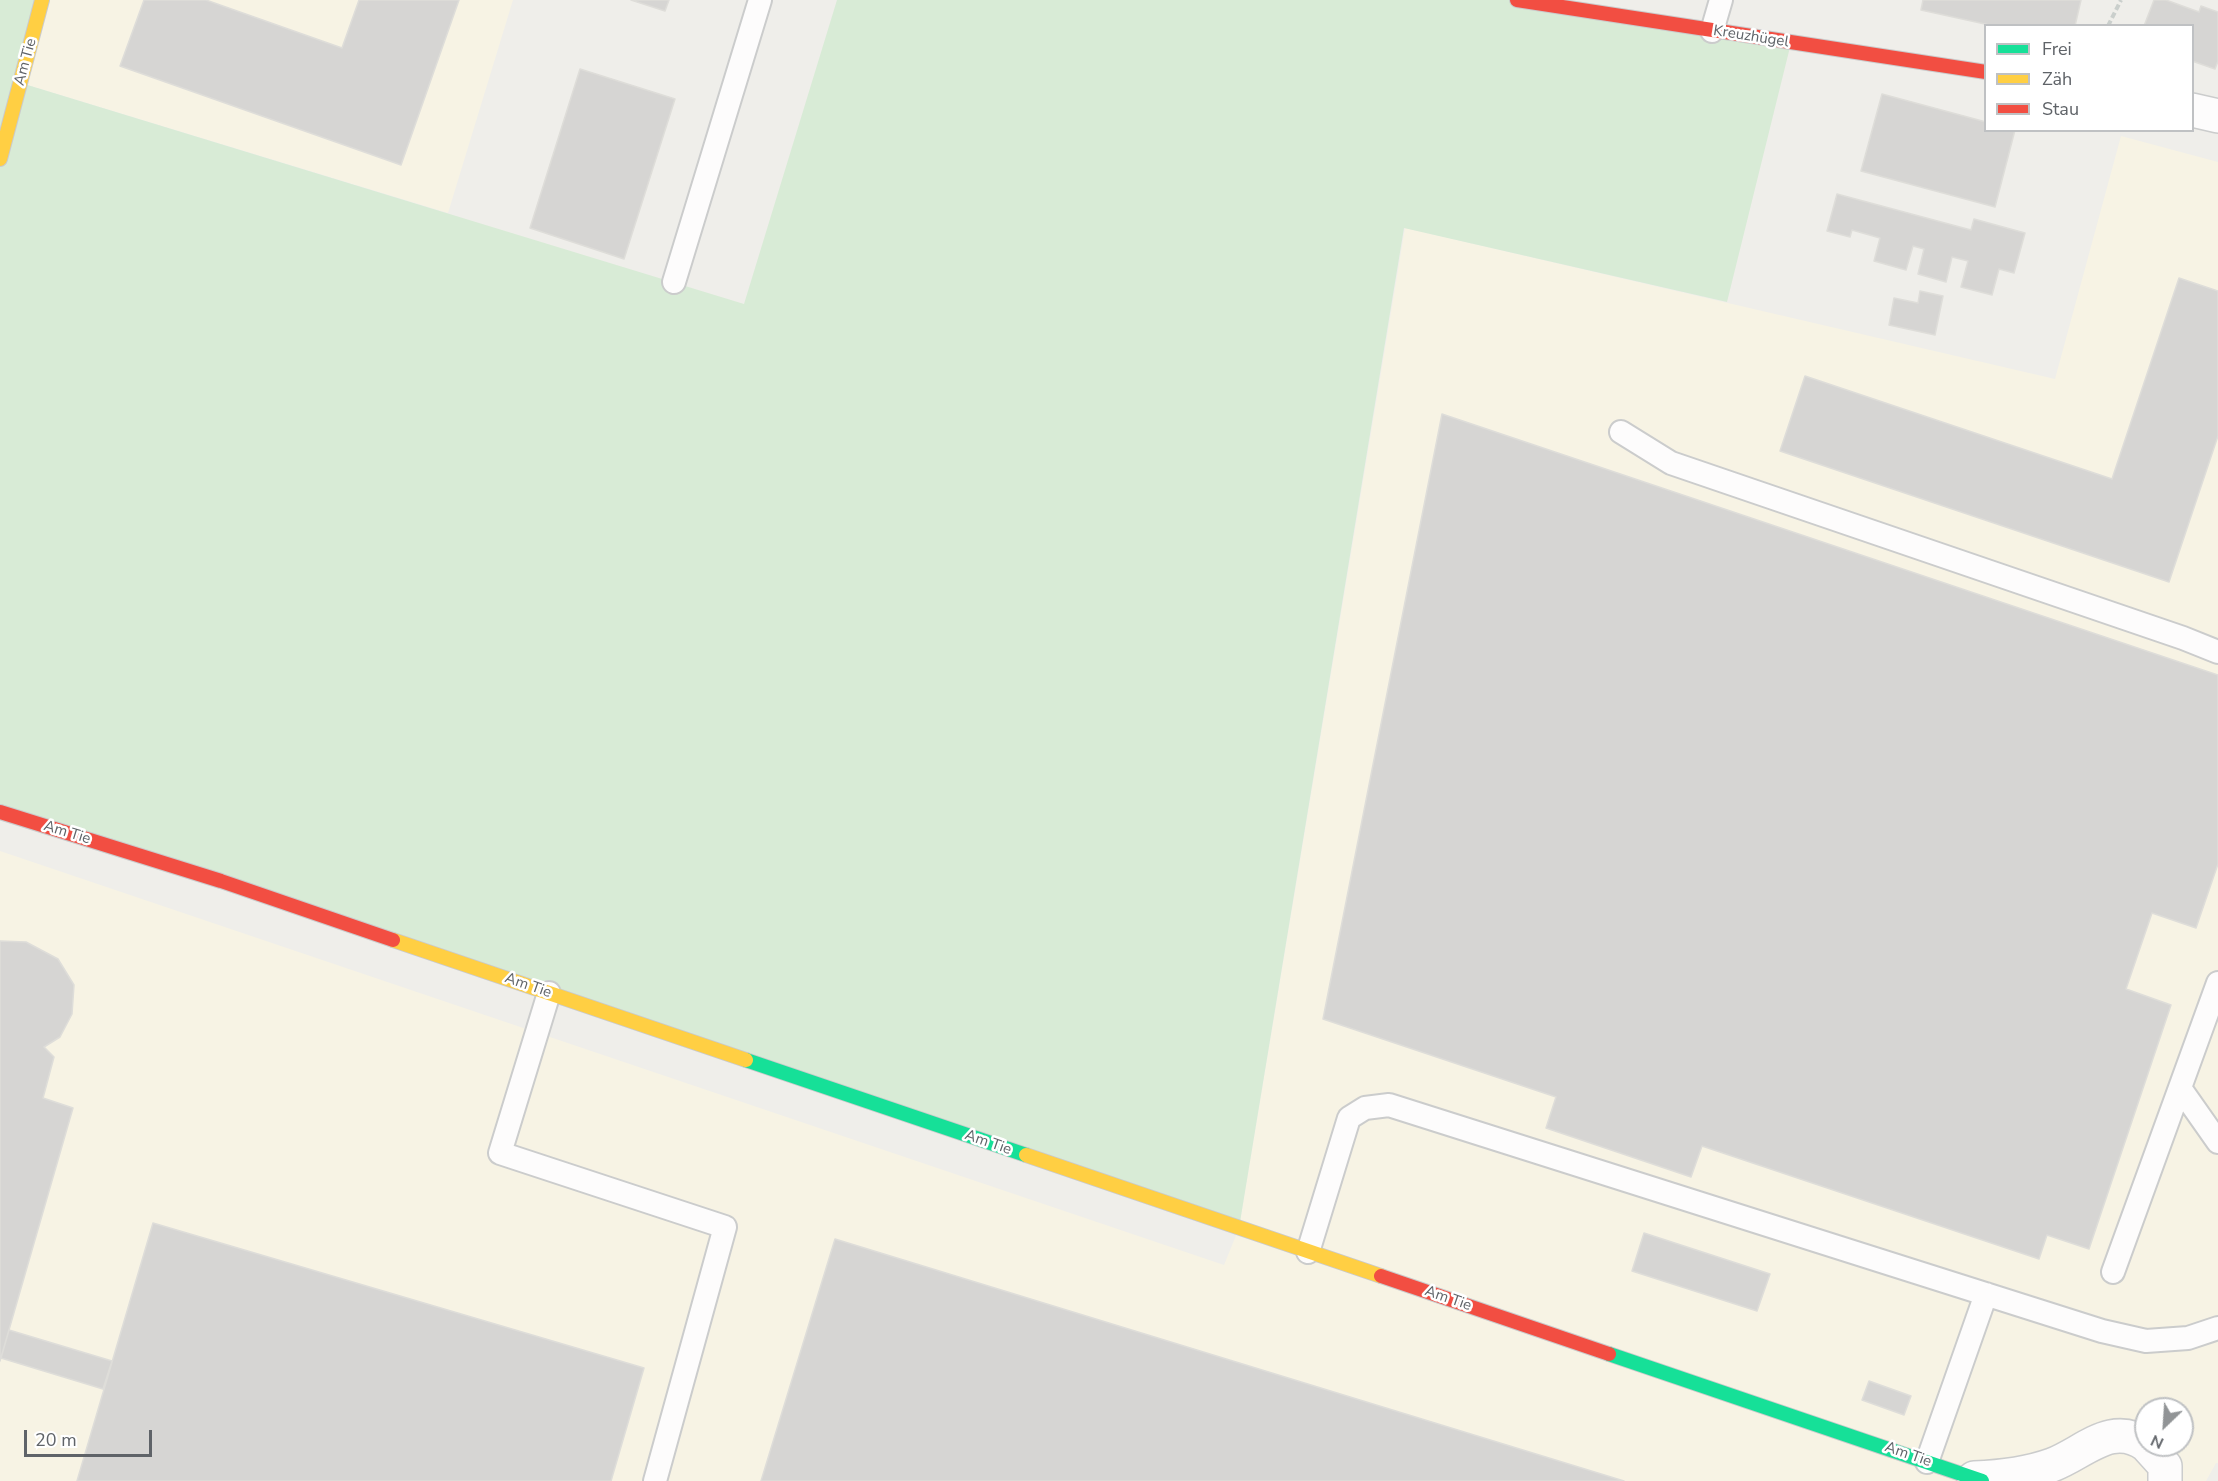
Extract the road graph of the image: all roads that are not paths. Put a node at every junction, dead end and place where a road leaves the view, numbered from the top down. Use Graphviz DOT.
graph roads {
  1 [pos="42,0"];
  2 [pos="760,0"];
  3 [pos="1517,0"];
  4 [pos="1721,0"];
  5 [pos="1712,31"];
  6 [pos="1984,72"];
  7 [pos="2194,110"];
  8 [pos="2218,116"];
  9 [pos="0,159"];
  10 [pos="674,282"];
  11 [pos="1621,432"];
  12 [pos="2218,652"];
  13 [pos="0,812"];
  14 [pos="2218,983"];
  15 [pos="549,993"];
  16 [pos="2180,1088"];
  17 [pos="2218,1142"];
  18 [pos="1308,1252"];
  19 [pos="2113,1272"];
  20 [pos="1986,1294"];
  21 [pos="2218,1328"];
  22 [pos="2134,1437"];
  23 [pos="2156,1457"];
  24 [pos="1927,1462"];
  25 [pos="1978,1480"];
  26 [pos="655,1481"];
  27 [pos="2165,1481"];
  1 -- 9 [label="street, Am Tie"];
  2 -- 10 [label="lane"];
  3 -- 5 [label="street, Kreuzhügel"];
  4 -- 5 [label="lane"];
  5 -- 6 [label="street, Kreuzhügel"];
  7 -- 8 [label="street"];
  11 -- 12 [label="lane"];
  13 -- 15 [label="street, Am Tie"];
  14 -- 16 [label="lane"];
  15 -- 18 [label="street, Am Tie"];
  15 -- 26 [label="lane"];
  16 -- 17 [label="lane"];
  16 -- 19 [label="lane"];
  18 -- 20 [label="lane"];
  18 -- 24 [label="street, Am Tie"];
  20 -- 21 [label="lane"];
  20 -- 24 [label="lane"];
  22 -- 25 [label="street, Am Tie"];
  23 -- 27 [label="street, Am Tie"];
  24 -- 25 [label="street, Am Tie"];
}
